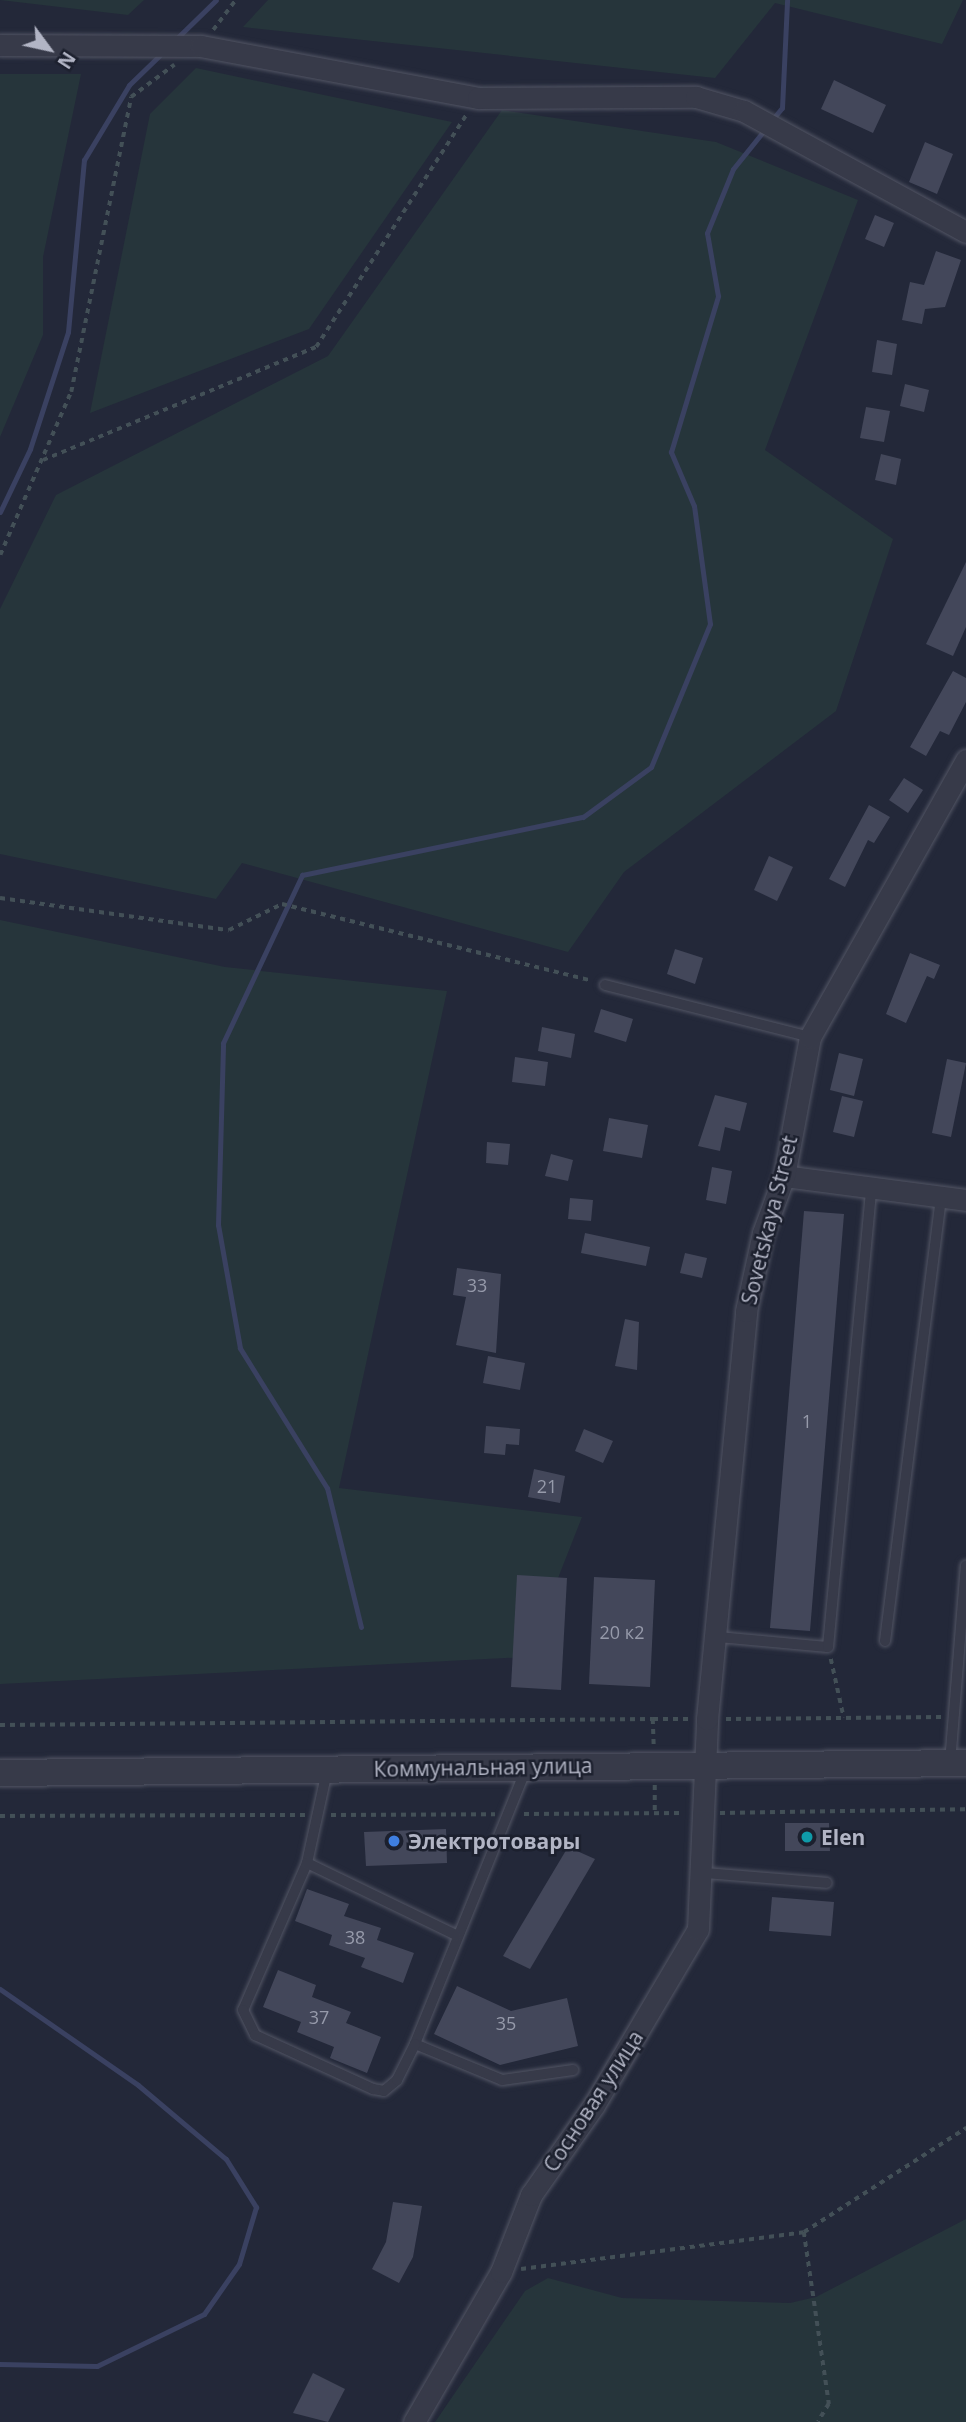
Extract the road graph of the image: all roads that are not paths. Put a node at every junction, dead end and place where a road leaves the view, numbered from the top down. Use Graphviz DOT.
graph roads {
  1 [pos="0,45"];
  2 [pos="966,232"];
  3 [pos="966,760"];
  4 [pos="606,985"];
  5 [pos="810,1037"];
  6 [pos="784,1176"];
  7 [pos="871,1191"];
  8 [pos="941,1198"];
  9 [pos="966,1200"];
  10 [pos="966,1566"];
  11 [pos="718,1637"];
  12 [pos="886,1641"];
  13 [pos="705,1763"];
  14 [pos="958,1763"];
  15 [pos="527,1766"];
  16 [pos="327,1770"];
  17 [pos="0,1773"];
  18 [pos="307,1863"];
  19 [pos="704,1873"];
  20 [pos="827,1883"];
  21 [pos="456,1935"];
  22 [pos="415,2044"];
  23 [pos="573,2070"];
  24 [pos="414,2422"];
  1 -- 2 [label="street"];
  3 -- 5 [label="street, Sovetskaya Street"];
  4 -- 5 [label="lane"];
  5 -- 6 [label="street, Sovetskaya Street"];
  6 -- 7 [label="street"];
  6 -- 11 [label="street, Sovetskaya Street"];
  7 -- 8 [label="street"];
  7 -- 11 [label="lane"];
  8 -- 9 [label="street"];
  8 -- 12 [label="lane"];
  10 -- 14 [label="lane"];
  11 -- 13 [label="street, Sovetskaya Street"];
  13 -- 14 [label="street, Коммунальная улица"];
  13 -- 15 [label="street, Коммунальная улица"];
  13 -- 19 [label="street, Сосновая улица"];
  15 -- 16 [label="street, Коммунальная улица"];
  15 -- 21 [label="lane"];
  16 -- 17 [label="street, Коммунальная улица"];
  16 -- 18 [label="lane"];
  18 -- 21 [label="lane"];
  18 -- 22 [label="lane"];
  19 -- 20 [label="lane"];
  19 -- 24 [label="street, Сосновая улица"];
  21 -- 22 [label="lane"];
  22 -- 23 [label="lane"];
}
